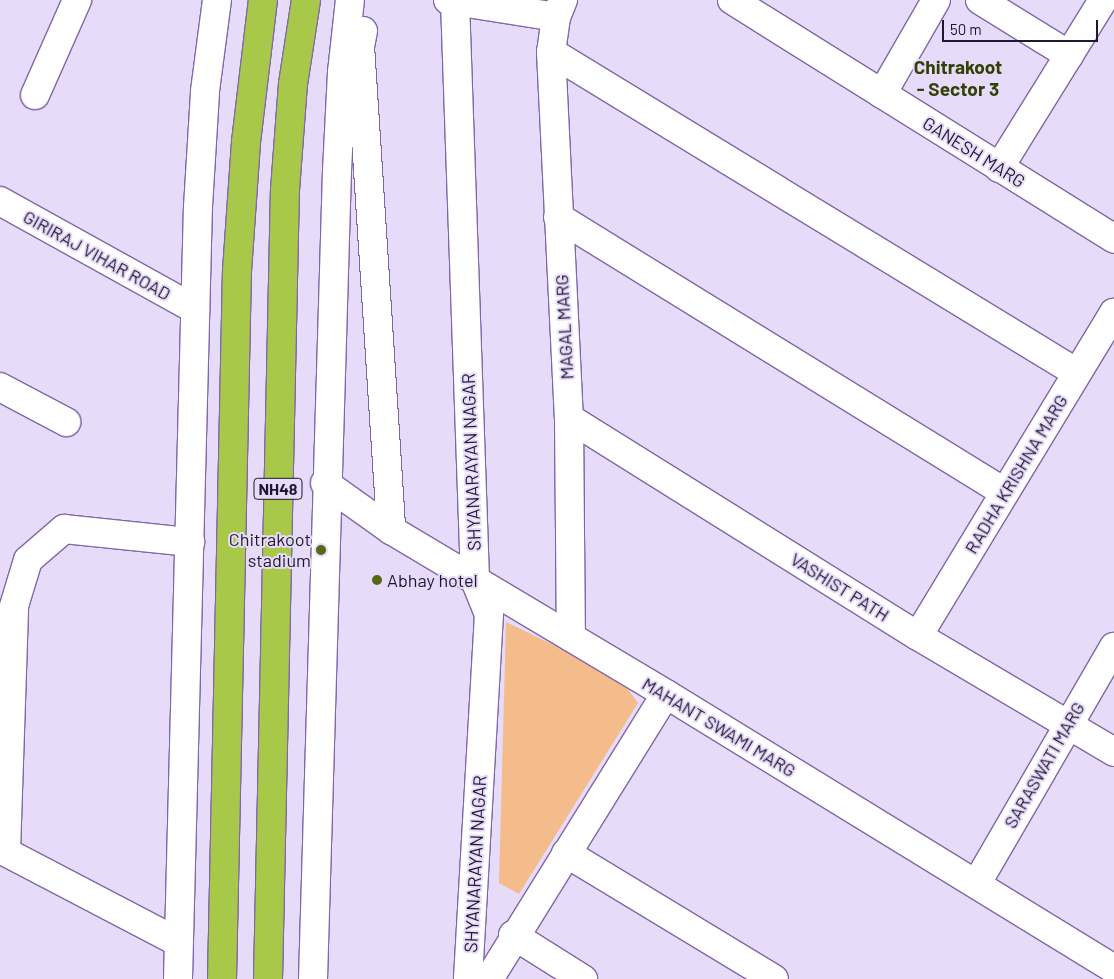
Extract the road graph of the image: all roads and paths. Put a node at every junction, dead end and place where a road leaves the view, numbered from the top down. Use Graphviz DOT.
graph roads {
  1 [pos="77,0"];
  2 [pos="263,0"];
  3 [pos="306,0"];
  4 [pos="350,0"];
  5 [pos="369,0"];
  6 [pos="732,0"];
  7 [pos="936,0"];
  8 [pos="980,0"];
  9 [pos="1103,0"];
  10 [pos="451,1"];
  11 [pos="209,3"];
  12 [pos="559,8"];
  13 [pos="762,8"];
  14 [pos="551,52"];
  15 [pos="1069,55"];
  16 [pos="882,94"];
  17 [pos="35,95"];
  18 [pos="999,168"];
  19 [pos="0,201"];
  20 [pos="558,217"];
  21 [pos="1114,239"];
  22 [pos="195,309"];
  23 [pos="1114,313"];
  24 [pos="1077,373"];
  25 [pos="0,387"];
  26 [pos="569,418"];
  27 [pos="66,422"];
  28 [pos="325,483"];
  29 [pos="1004,492"];
  30 [pos="391,530"];
  31 [pos="190,542"];
  32 [pos="475,580"];
  33 [pos="918,636"];
  34 [pos="571,637"];
  35 [pos="1114,647"];
  36 [pos="666,694"];
  37 [pos="1068,722"];
  38 [pos="1114,752"];
  39 [pos="3,851"];
  40 [pos="566,853"];
  41 [pos="977,884"];
  42 [pos="513,935"];
  43 [pos="178,942"];
  44 [pos="1114,969"];
  45 [pos="178,979"];
  46 [pos="222,979"];
  47 [pos="268,979"];
  48 [pos="313,979"];
  49 [pos="468,979"];
  50 [pos="489,979"];
  51 [pos="583,979"];
  52 [pos="772,979"];
  1 -- 17 [label="street"];
  2 -- 46 [label="highway, NH48"];
  3 -- 47 [label="highway, NH48"];
  4 -- 28 [label="street"];
  5 -- 30 [label="street"];
  6 -- 13 [label="street, GANESH MARG"];
  7 -- 16 [label="street"];
  8 -- 15 [label="street"];
  9 -- 15 [label="street"];
  10 -- 12 [label="street"];
  10 -- 32 [label="street, SHYANARAYAN NAGAR"];
  11 -- 22 [label="street"];
  12 -- 14 [label="street, MAGAL MARG"];
  13 -- 16 [label="street, GANESH MARG"];
  14 -- 20 [label="street, MAGAL MARG"];
  14 -- 24 [label="street"];
  15 -- 18 [label="street"];
  16 -- 18 [label="street, GANESH MARG"];
  18 -- 21 [label="street, GANESH MARG"];
  19 -- 22 [label="street, GIRIRAJ VIHAR ROAD"];
  20 -- 26 [label="street, MAGAL MARG"];
  20 -- 29 [label="street"];
  22 -- 31 [label="street"];
  23 -- 24 [label="street, RADHA KRISHNA MARG"];
  24 -- 29 [label="street, RADHA KRISHNA MARG"];
  25 -- 27 [label="street"];
  26 -- 33 [label="street, VASHIST PATH"];
  26 -- 34 [label="street, MAGAL MARG"];
  28 -- 30 [label="street, MAHANT SWAMI MARG"];
  28 -- 48 [label="street"];
  29 -- 33 [label="street, RADHA KRISHNA MARG"];
  30 -- 32 [label="street, MAHANT SWAMI MARG"];
  31 -- 39 [label="street"];
  31 -- 43 [label="street"];
  32 -- 34 [label="street, MAHANT SWAMI MARG"];
  32 -- 49 [label="street, SHYANARAYAN NAGAR"];
  33 -- 37 [label="street, VASHIST PATH"];
  34 -- 36 [label="street, MAHANT SWAMI MARG"];
  35 -- 37 [label="street, SARASWATI MARG"];
  36 -- 40 [label="street"];
  36 -- 41 [label="street, MAHANT SWAMI MARG"];
  37 -- 38 [label="street, VASHIST PATH"];
  37 -- 41 [label="street, SARASWATI MARG"];
  39 -- 43 [label="street"];
  40 -- 42 [label="street"];
  40 -- 52 [label="street"];
  41 -- 44 [label="street, MAHANT SWAMI MARG"];
  42 -- 50 [label="street"];
  42 -- 51 [label="street"];
  43 -- 45 [label="street"];
}
